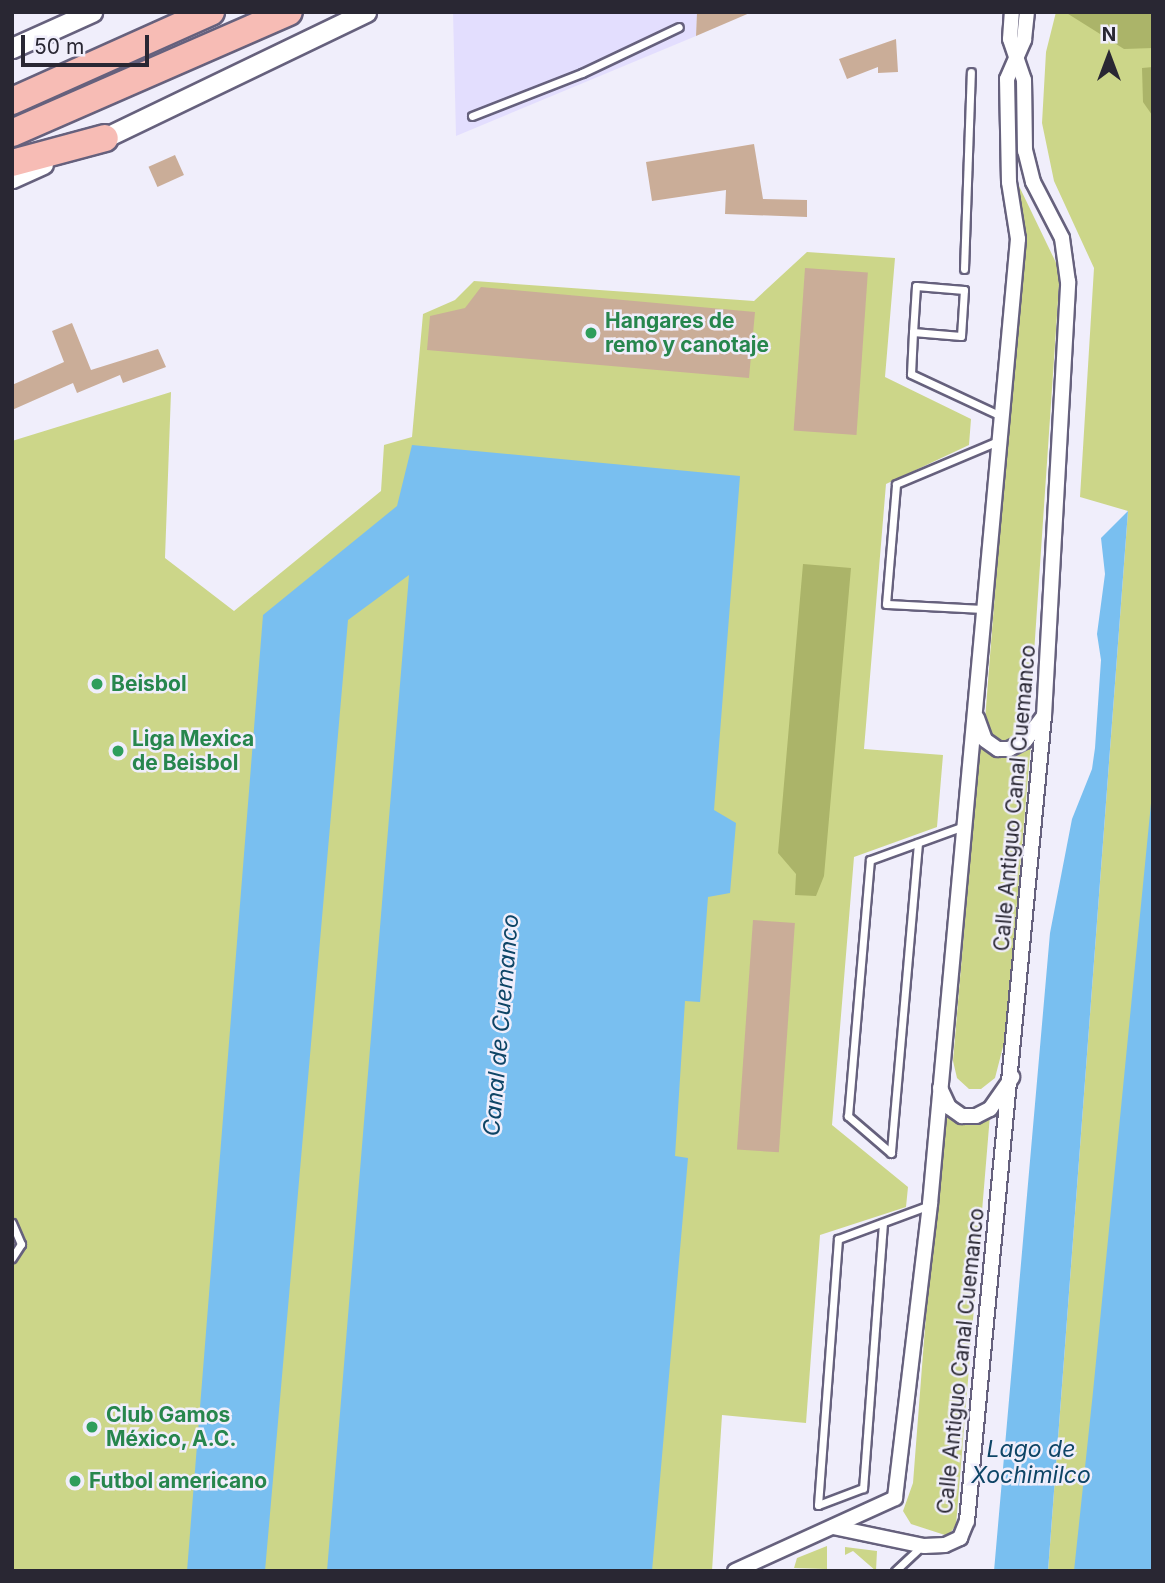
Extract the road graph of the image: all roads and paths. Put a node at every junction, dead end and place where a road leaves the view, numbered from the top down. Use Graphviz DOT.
graph roads {
  1 [pos="92,12"];
  2 [pos="211,12"];
  3 [pos="289,12"];
  4 [pos="366,12"];
  5 [pos="1012,12"];
  6 [pos="1027,12"];
  7 [pos="70,17"];
  8 [pos="679,27"];
  9 [pos="12,48"];
  10 [pos="1017,57"];
  11 [pos="971,72"];
  12 [pos="12,101"];
  13 [pos="472,116"];
  14 [pos="12,133"];
  15 [pos="105,138"];
  16 [pos="12,163"];
  17 [pos="12,178"];
  18 [pos="964,269"];
  19 [pos="914,332"];
  20 [pos="1002,417"];
  21 [pos="1000,440"];
  22 [pos="984,609"];
  23 [pos="975,713"];
  24 [pos="1044,716"];
  25 [pos="964,825"];
  26 [pos="918,843"];
  27 [pos="1013,1076"];
  28 [pos="940,1086"];
  29 [pos="930,1204"];
  30 [pos="12,1223"];
  31 [pos="883,1223"];
  32 [pos="12,1258"];
  33 [pos="834,1527"];
  34 [pos="924,1546"];
  35 [pos="735,1571"];
  36 [pos="895,1571"];
  1 -- 7 [label="main road"];
  2 -- 12 [label="highway"];
  3 -- 14 [label="highway"];
  4 -- 15 [label="main road"];
  5 -- 10 [label="street, Calle Antiguo Canal Cuemanco"];
  6 -- 10 [label="street, Calle Antiguo Canal Cuemanco"];
  7 -- 9 [label="main road"];
  8 -- 13 [label="lane"];
  10 -- 20 [label="street, Calle Antiguo Canal Cuemanco"];
  10 -- 24 [label="street, Calle Antiguo Canal Cuemanco"];
  11 -- 18 [label="lane"];
  15 -- 16 [label="highway"];
  15 -- 17 [label="main road"];
  19 -- 19 [label="lane"];
  19 -- 20 [label="lane"];
  20 -- 21 [label="street, Calle Antiguo Canal Cuemanco"];
  21 -- 22 [label="street, Calle Antiguo Canal Cuemanco"];
  21 -- 22 [label="lane"];
  22 -- 23 [label="street, Calle Antiguo Canal Cuemanco"];
  23 -- 24 [label="street"];
  23 -- 25 [label="street, Calle Antiguo Canal Cuemanco"];
  24 -- 27 [label="street, Calle Antiguo Canal Cuemanco"];
  25 -- 26 [label="lane"];
  25 -- 28 [label="street, Calle Antiguo Canal Cuemanco"];
  26 -- 26 [label="lane"];
  27 -- 28 [label="street"];
  27 -- 34 [label="street, Calle Antiguo Canal Cuemanco"];
  28 -- 29 [label="street, Calle Antiguo Canal Cuemanco"];
  29 -- 31 [label="lane"];
  29 -- 33 [label="street, Calle Antiguo Canal Cuemanco"];
  30 -- 32 [label="lane"];
  31 -- 31 [label="lane"];
  33 -- 34 [label="street, Calle Antiguo Canal Cuemanco"];
  33 -- 35 [label="street"];
  34 -- 36 [label="lane"];
}
